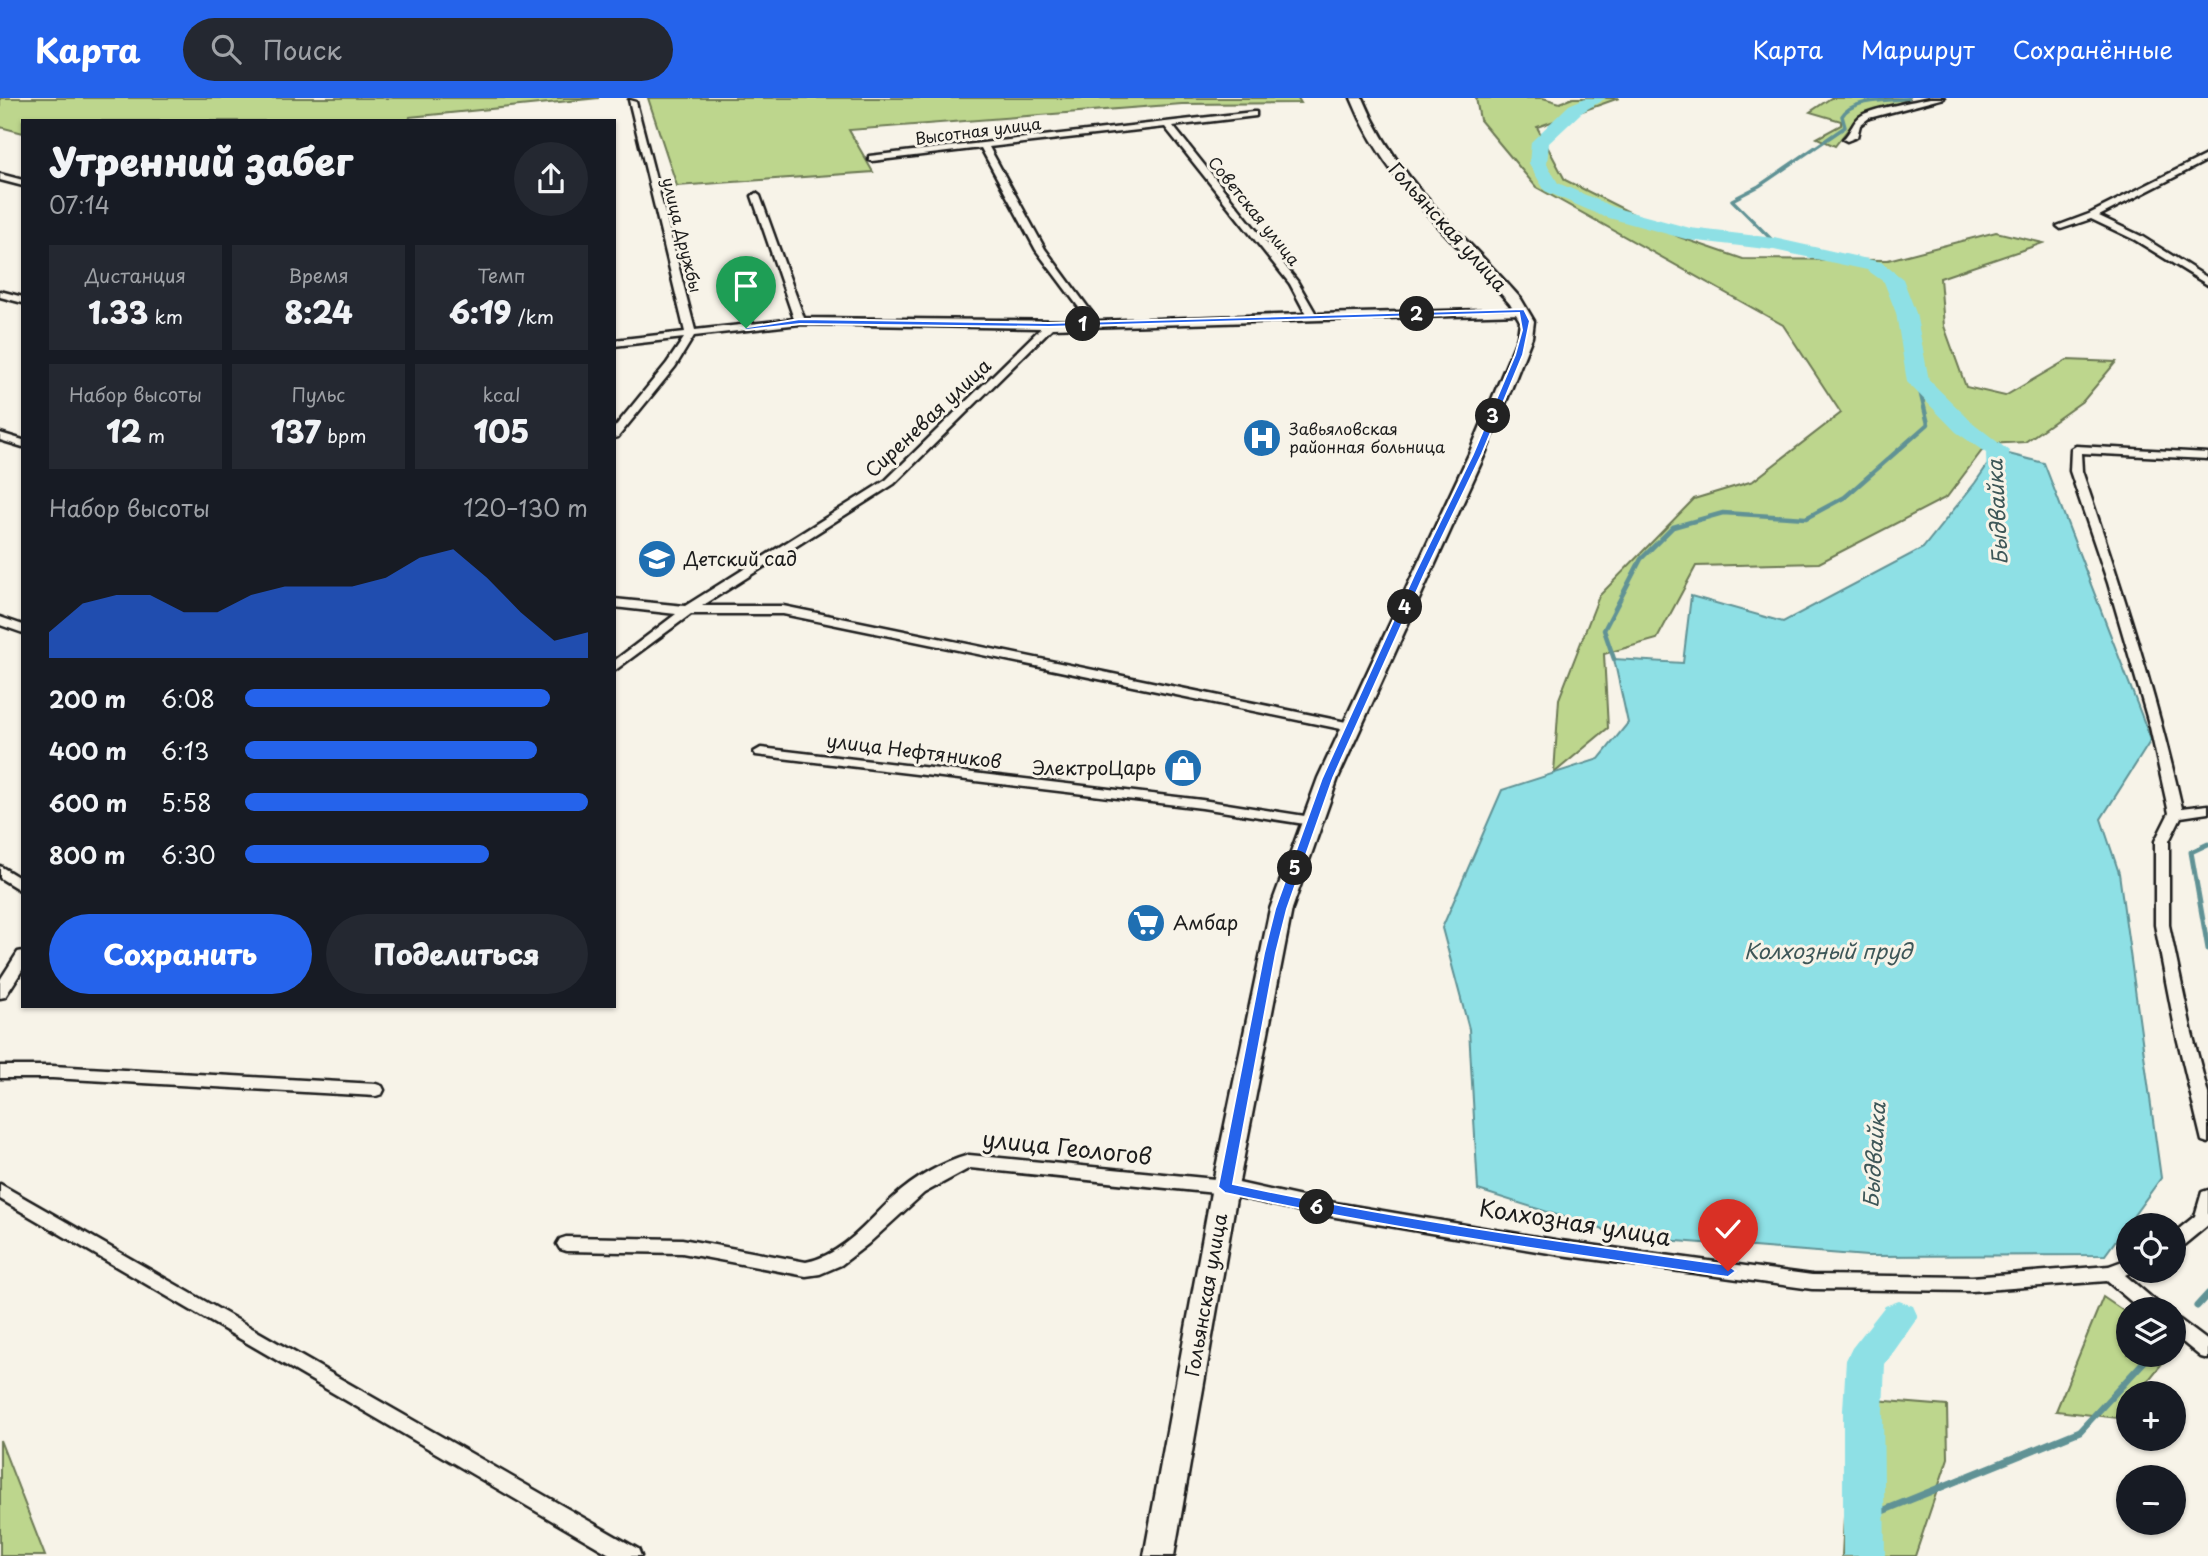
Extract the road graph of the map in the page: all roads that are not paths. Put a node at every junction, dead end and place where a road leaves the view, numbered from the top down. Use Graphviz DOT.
graph roads {
  1 [pos="1357,98"];
  2 [pos="1940,98"];
  3 [pos="632,102"];
  4 [pos="1253,114"];
  5 [pos="1168,125"];
  6 [pos="1847,139"];
  7 [pos="984,145"];
  8 [pos="2208,157"];
  9 [pos="872,158"];
  10 [pos="0,177"];
  11 [pos="21,182"];
  12 [pos="755,196"];
  13 [pos="2092,216"];
  14 [pos="2061,226"];
  15 [pos="2208,282"];
  16 [pos="0,293"];
  17 [pos="21,299"];
  18 [pos="1521,311"];
  19 [pos="1313,318"];
  20 [pos="800,321"];
  21 [pos="1096,324"];
  22 [pos="1049,325"];
  23 [pos="691,334"];
  24 [pos="616,343"];
  25 [pos="616,433"];
  26 [pos="0,436"];
  27 [pos="21,442"];
  28 [pos="2208,456"];
  29 [pos="616,603"];
  30 [pos="688,610"];
  31 [pos="0,621"];
  32 [pos="21,628"];
  33 [pos="616,665"];
  34 [pos="1351,727"];
  35 [pos="761,752"];
  36 [pos="2208,809"];
  37 [pos="2176,813"];
  38 [pos="1311,821"];
  39 [pos="0,872"];
  40 [pos="21,886"];
  41 [pos="21,959"];
  42 [pos="0,993"];
  43 [pos="0,1072"];
  44 [pos="376,1090"];
  45 [pos="2208,1137"];
  46 [pos="1225,1187"];
  47 [pos="0,1191"];
  48 [pos="2208,1197"];
  49 [pos="2186,1233"];
  50 [pos="565,1244"];
  51 [pos="2116,1271"];
  52 [pos="2110,1273"];
  53 [pos="2139,1297"];
  54 [pos="2186,1334"];
  55 [pos="2208,1351"];
  56 [pos="631,1556"];
  57 [pos="1159,1556"];
  1 -- 18 [label="main road, Гольянская улица"];
  2 -- 6 [label="street"];
  3 -- 23 [label="street, улица Дружбы"];
  4 -- 5 [label="street, Высотная улица"];
  5 -- 7 [label="street, Высотная улица"];
  5 -- 19 [label="street, Советская улица"];
  7 -- 9 [label="street, Высотная улица"];
  7 -- 21 [label="street"];
  8 -- 13 [label="street"];
  10 -- 11 [label="street"];
  12 -- 20 [label="street"];
  13 -- 14 [label="street"];
  13 -- 15 [label="street"];
  16 -- 17 [label="street"];
  18 -- 19 [label="street"];
  18 -- 34 [label="main road, Гольянская улица"];
  19 -- 21 [label="street"];
  20 -- 22 [label="street"];
  20 -- 23 [label="street"];
  21 -- 22 [label="street"];
  22 -- 30 [label="street, Сиреневая улица"];
  23 -- 24 [label="street"];
  23 -- 25 [label="street"];
  26 -- 27 [label="street"];
  28 -- 37 [label="street"];
  29 -- 30 [label="street"];
  30 -- 33 [label="street, Сиреневая улица"];
  30 -- 34 [label="street"];
  31 -- 32 [label="street"];
  34 -- 38 [label="main road, Гольянская улица"];
  35 -- 38 [label="street, улица Нефтяников"];
  36 -- 37 [label="street"];
  37 -- 45 [label="street"];
  38 -- 46 [label="main road, Гольянская улица"];
  39 -- 40 [label="street"];
  41 -- 42 [label="street"];
  43 -- 44 [label="street"];
  46 -- 50 [label="street, улица Геологов"];
  46 -- 52 [label="street, Колхозная улица"];
  46 -- 57 [label="main road, Гольянская улица"];
  47 -- 56 [label="street"];
  48 -- 49 [label="street"];
  51 -- 52 [label="street, Колхозная улица"];
  52 -- 53 [label="street"];
  54 -- 55 [label="street"];
}
